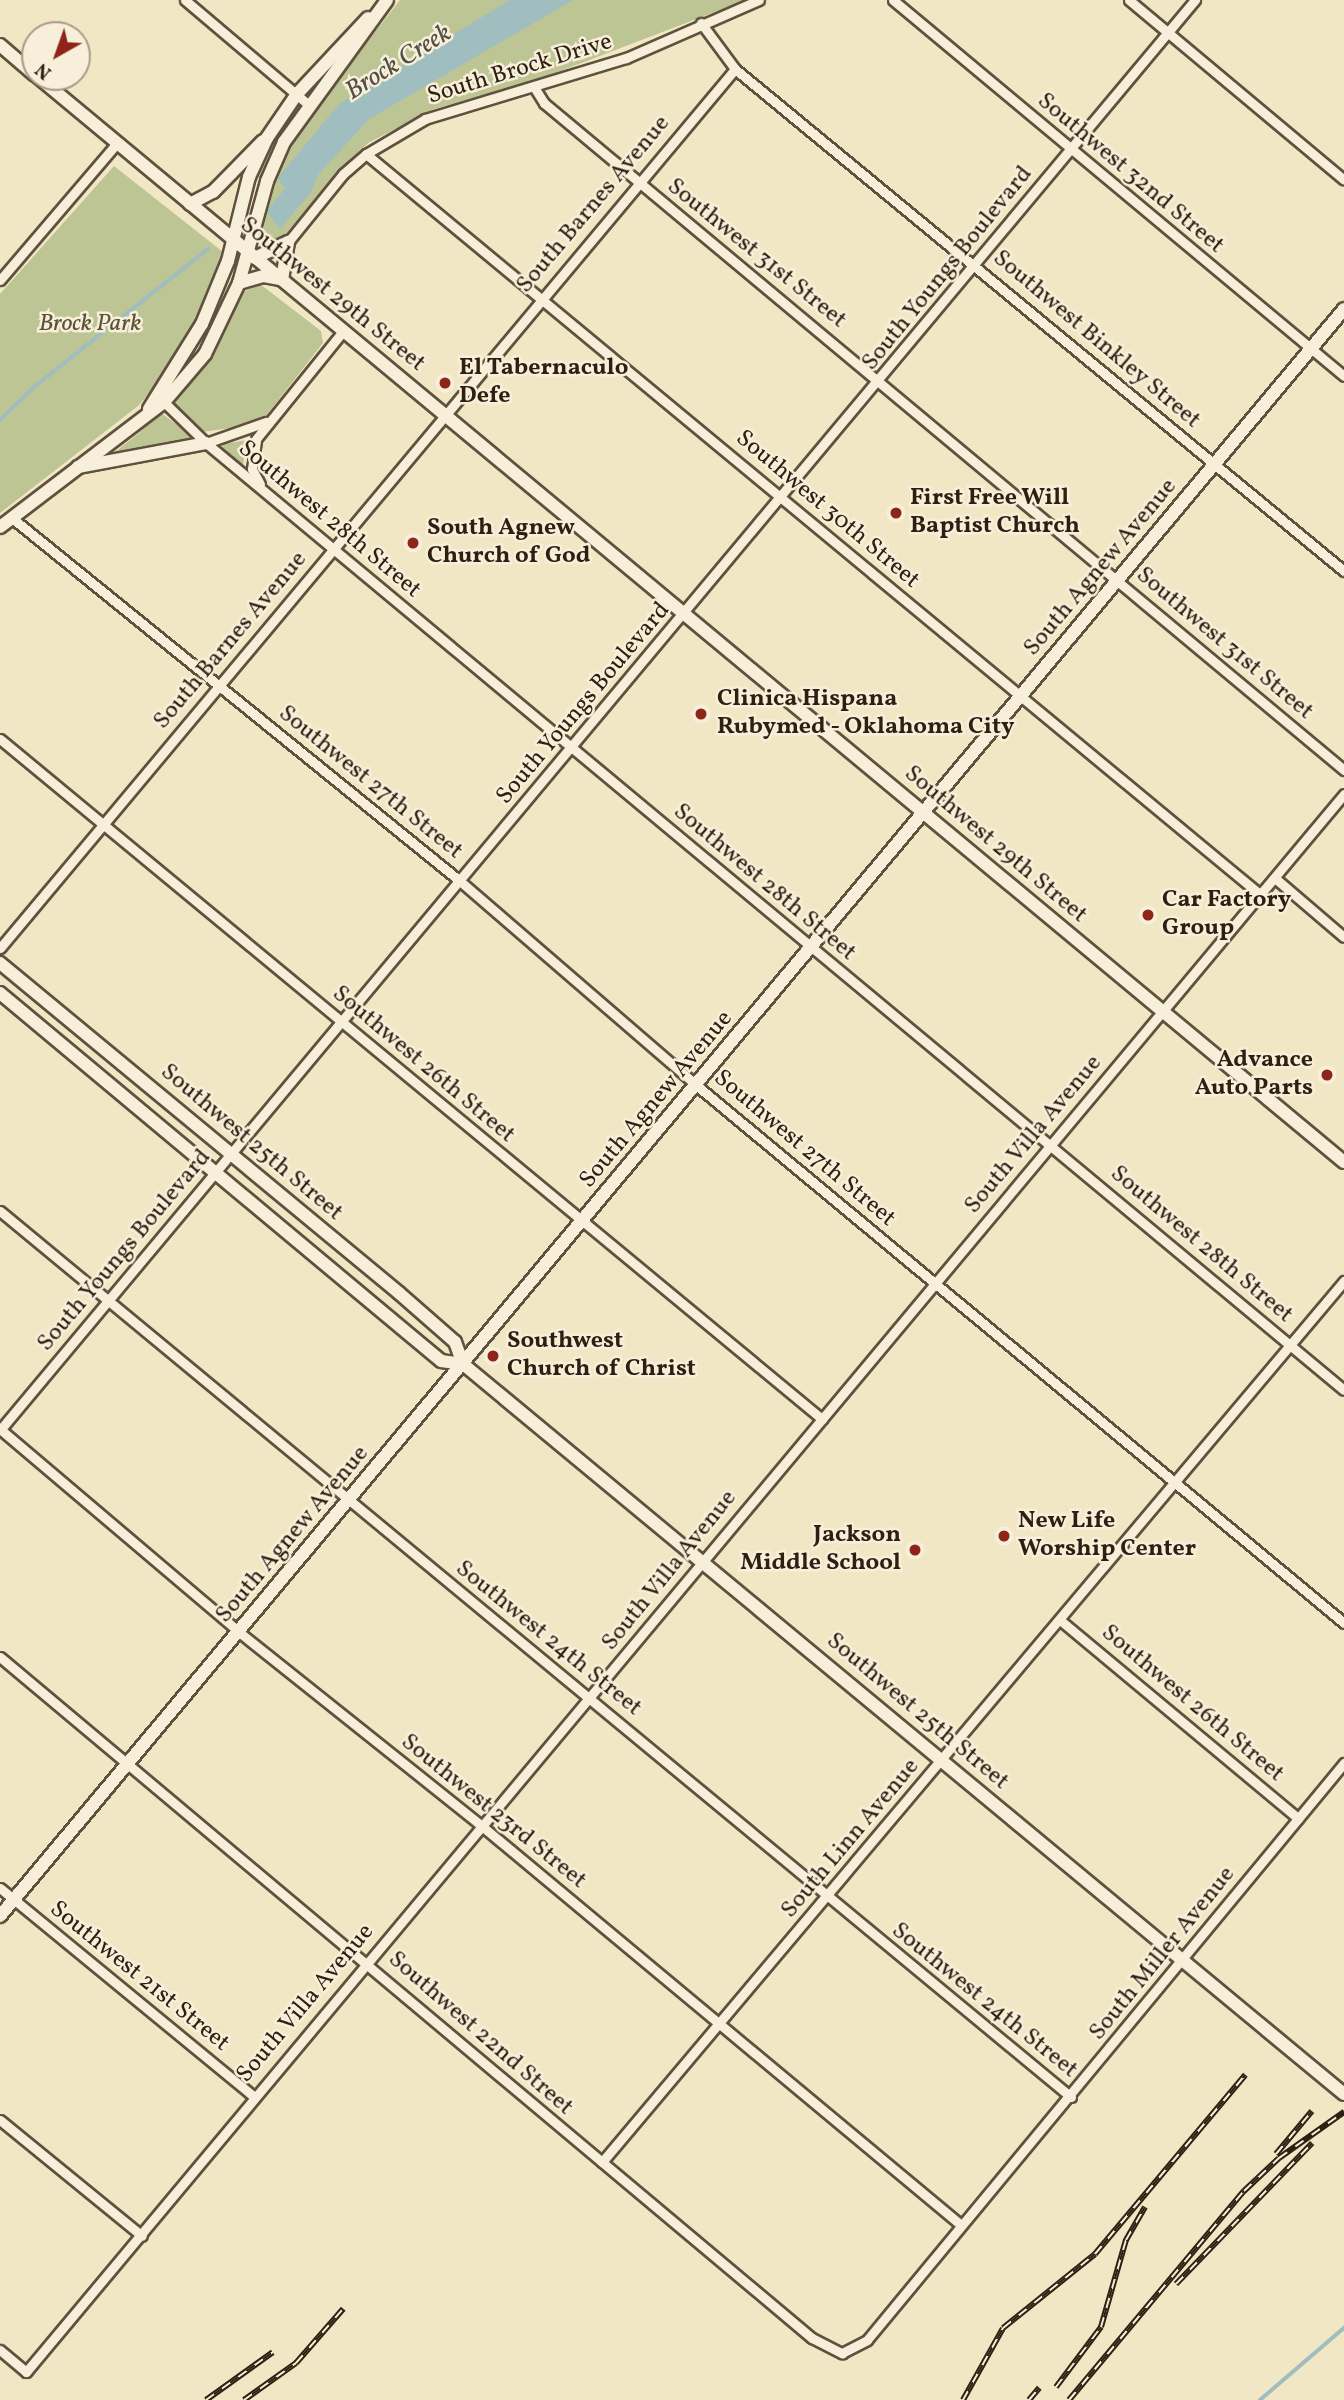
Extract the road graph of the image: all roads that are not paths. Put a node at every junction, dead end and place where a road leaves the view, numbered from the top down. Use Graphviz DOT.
graph roads {
  1 [pos="185,0"];
  2 [pos="759,0"];
  3 [pos="893,0"];
  4 [pos="1129,0"];
  5 [pos="1195,0"];
  6 [pos="385,2"];
  7 [pos="701,23"];
  8 [pos="1168,32"];
  9 [pos="0,45"];
  10 [pos="21,63"];
  11 [pos="735,69"];
  12 [pos="534,87"];
  13 [pos="54,91"];
  14 [pos="297,94"];
  15 [pos="309,105"];
  16 [pos="267,138"];
  17 [pos="117,143"];
  18 [pos="1071,150"];
  19 [pos="366,154"];
  20 [pos="1344,180"];
  21 [pos="637,181"];
  22 [pos="190,204"];
  23 [pos="232,239"];
  24 [pos="288,242"];
  25 [pos="251,254"];
  26 [pos="977,264"];
  27 [pos="1,277"];
  28 [pos="282,280"];
  29 [pos="239,283"];
  30 [pos="541,299"];
  31 [pos="1344,309"];
  32 [pos="343,331"];
  33 [pos="1311,349"];
  34 [pos="1344,376"];
  35 [pos="881,381"];
  36 [pos="164,402"];
  37 [pos="149,409"];
  38 [pos="445,416"];
  39 [pos="266,422"];
  40 [pos="206,443"];
  41 [pos="1214,465"];
  42 [pos="78,467"];
  43 [pos="262,489"];
  44 [pos="783,497"];
  45 [pos="12,518"];
  46 [pos="0,527"];
  47 [pos="334,549"];
  48 [pos="1344,571"];
  49 [pos="1119,580"];
  50 [pos="685,615"];
  51 [pos="219,686"];
  52 [pos="1021,697"];
  53 [pos="0,739"];
  54 [pos="573,749"];
  55 [pos="1344,770"];
  56 [pos="1344,794"];
  57 [pos="925,814"];
  58 [pos="103,822"];
  59 [pos="1276,879"];
  60 [pos="460,881"];
  61 [pos="1262,896"];
  62 [pos="1344,937"];
  63 [pos="0,947"];
  64 [pos="811,948"];
  65 [pos="0,963"];
  66 [pos="0,993"];
  67 [pos="1163,1012"];
  68 [pos="342,1023"];
  69 [pos="696,1085"];
  70 [pos="1051,1143"];
  71 [pos="231,1154"];
  72 [pos="1344,1162"];
  73 [pos="215,1173"];
  74 [pos="0,1211"];
  75 [pos="581,1223"];
  76 [pos="1344,1282"];
  77 [pos="936,1283"];
  78 [pos="109,1301"];
  79 [pos="1291,1346"];
  80 [pos="463,1364"];
  81 [pos="1344,1390"];
  82 [pos="822,1419"];
  83 [pos="0,1430"];
  84 [pos="1174,1484"];
  85 [pos="348,1501"];
  86 [pos="702,1561"];
  87 [pos="1060,1620"];
  88 [pos="1344,1623"];
  89 [pos="239,1632"];
  90 [pos="0,1657"];
  91 [pos="591,1698"];
  92 [pos="943,1760"];
  93 [pos="1344,1763"];
  94 [pos="127,1765"];
  95 [pos="1298,1818"];
  96 [pos="483,1827"];
  97 [pos="0,1888"];
  98 [pos="827,1896"];
  99 [pos="14,1900"];
  100 [pos="0,1916"];
  101 [pos="1184,1960"];
  102 [pos="367,1962"];
  103 [pos="718,2025"];
  104 [pos="1344,2094"];
  105 [pos="253,2096"];
  106 [pos="1071,2097"];
  107 [pos="0,2120"];
  108 [pos="602,2162"];
  109 [pos="961,2225"];
  110 [pos="142,2236"];
  111 [pos="0,2350"];
  112 [pos="842,2353"];
  1 -- 14 [label="street"];
  2 -- 7 [label="street, South Brock Drive"];
  3 -- 18 [label="street, Southwest 32nd Street"];
  4 -- 8 [label="street"];
  5 -- 8 [label="street, South Youngs Boulevard"];
  6 -- 14 [label="main road"];
  6 -- 15 [label="main road"];
  7 -- 11 [label="street, Southwest Binkley Street"];
  7 -- 12 [label="street, South Brock Drive"];
  8 -- 18 [label="street, South Youngs Boulevard"];
  8 -- 20 [label="street"];
  9 -- 10 [label="main road, Southwest 29th Street"];
  11 -- 21 [label="street, South Barnes Avenue"];
  11 -- 26 [label="street, Southwest Binkley Street"];
  12 -- 19 [label="street, South Brock Drive"];
  12 -- 21 [label="street, Southwest 31st Street"];
  13 -- 17 [label="main road, Southwest 29th Street"];
  14 -- 15 [label="street"];
  14 -- 16 [label="main road"];
  15 -- 25 [label="main road"];
  16 -- 22 [label="main road"];
  16 -- 23 [label="main road"];
  17 -- 22 [label="main road, Southwest 29th Street"];
  17 -- 27 [label="street"];
  18 -- 26 [label="street, South Youngs Boulevard"];
  18 -- 33 [label="street, Southwest 32nd Street"];
  19 -- 24 [label="street, South Brock Drive"];
  19 -- 30 [label="street, Southwest 30th Street"];
  21 -- 30 [label="street, South Barnes Avenue"];
  21 -- 35 [label="street, Southwest 31st Street"];
  22 -- 23 [label="main road, Southwest 29th Street"];
  23 -- 25 [label="main road, Southwest 29th Street"];
  23 -- 37 [label="main road"];
  24 -- 25 [label="main road"];
  24 -- 28 [label="main road"];
  25 -- 28 [label="main road, Southwest 29th Street"];
  25 -- 29 [label="main road"];
  26 -- 35 [label="street, South Youngs Boulevard"];
  26 -- 41 [label="street, Southwest Binkley Street"];
  28 -- 29 [label="main road"];
  28 -- 32 [label="main road, Southwest 29th Street"];
  29 -- 36 [label="main road"];
  30 -- 38 [label="street, South Barnes Avenue"];
  30 -- 44 [label="street, Southwest 30th Street"];
  31 -- 33 [label="main road, South Agnew Avenue"];
  32 -- 38 [label="main road, Southwest 29th Street"];
  32 -- 39 [label="street"];
  33 -- 34 [label="street, Southwest 32nd Street"];
  33 -- 41 [label="main road, South Agnew Avenue"];
  35 -- 44 [label="street, South Youngs Boulevard"];
  35 -- 49 [label="street, Southwest 31st Street"];
  36 -- 37 [label="main road"];
  36 -- 40 [label="street, Southwest 28th Street"];
  37 -- 42 [label="main road"];
  38 -- 47 [label="street, South Barnes Avenue"];
  38 -- 50 [label="main road, Southwest 29th Street"];
  39 -- 40 [label="street"];
  39 -- 43 [label="street"];
  40 -- 42 [label="main road"];
  40 -- 43 [label="street, Southwest 28th Street"];
  41 -- 48 [label="street, Southwest Binkley Street"];
  41 -- 49 [label="main road, South Agnew Avenue"];
  42 -- 45 [label="main road"];
  43 -- 47 [label="street, Southwest 28th Street"];
  44 -- 50 [label="street, South Youngs Boulevard"];
  44 -- 52 [label="street, Southwest 30th Street"];
  45 -- 46 [label="main road"];
  45 -- 51 [label="street, Southwest 27th Street"];
  47 -- 51 [label="street, South Barnes Avenue"];
  47 -- 54 [label="street, Southwest 28th Street"];
  49 -- 52 [label="main road, South Agnew Avenue"];
  49 -- 55 [label="street, Southwest 31st Street"];
  50 -- 54 [label="street, South Youngs Boulevard"];
  50 -- 57 [label="main road, Southwest 29th Street"];
  51 -- 58 [label="street, South Barnes Avenue"];
  51 -- 60 [label="street, Southwest 27th Street"];
  52 -- 57 [label="main road, South Agnew Avenue"];
  52 -- 61 [label="street, Southwest 30th Street"];
  53 -- 58 [label="street, Southwest 26th Street"];
  54 -- 60 [label="street, South Youngs Boulevard"];
  54 -- 64 [label="street, Southwest 28th Street"];
  56 -- 59 [label="street, South Villa Avenue"];
  57 -- 64 [label="main road, South Agnew Avenue"];
  57 -- 67 [label="main road, Southwest 29th Street"];
  58 -- 63 [label="street, South Barnes Avenue"];
  58 -- 68 [label="street, Southwest 26th Street"];
  59 -- 61 [label="street, South Villa Avenue"];
  59 -- 62 [label="street"];
  60 -- 68 [label="street, South Youngs Boulevard"];
  60 -- 69 [label="street, Southwest 27th Street"];
  61 -- 67 [label="street, South Villa Avenue"];
  64 -- 69 [label="main road, South Agnew Avenue"];
  64 -- 70 [label="street, Southwest 28th Street"];
  65 -- 71 [label="main road, Southwest 25th Street"];
  66 -- 73 [label="main road, Southwest 25th Street"];
  67 -- 70 [label="street, South Villa Avenue"];
  67 -- 72 [label="main road, Southwest 29th Street"];
  68 -- 71 [label="street, South Youngs Boulevard"];
  68 -- 75 [label="street, Southwest 26th Street"];
  69 -- 75 [label="main road, South Agnew Avenue"];
  69 -- 77 [label="street, Southwest 27th Street"];
  70 -- 77 [label="street, South Villa Avenue"];
  70 -- 79 [label="street, Southwest 28th Street"];
  71 -- 73 [label="street, South Youngs Boulevard"];
  71 -- 80 [label="main road, Southwest 25th Street"];
  73 -- 78 [label="street, South Youngs Boulevard"];
  73 -- 80 [label="main road, Southwest 25th Street"];
  74 -- 78 [label="street, Southwest 24th Street"];
  75 -- 80 [label="main road, South Agnew Avenue"];
  75 -- 82 [label="street, Southwest 26th Street"];
  76 -- 79 [label="street, South Linn Avenue"];
  77 -- 82 [label="street, South Villa Avenue"];
  77 -- 84 [label="street, Southwest 27th Street"];
  78 -- 83 [label="street, South Youngs Boulevard"];
  78 -- 85 [label="street, Southwest 24th Street"];
  79 -- 81 [label="street, Southwest 28th Street"];
  79 -- 84 [label="street, South Linn Avenue"];
  80 -- 85 [label="main road, South Agnew Avenue"];
  80 -- 86 [label="main road, Southwest 25th Street"];
  82 -- 86 [label="street, South Villa Avenue"];
  83 -- 89 [label="street, Southwest 23rd Street"];
  84 -- 87 [label="street, South Linn Avenue"];
  84 -- 88 [label="street, Southwest 27th Street"];
  85 -- 89 [label="main road, South Agnew Avenue"];
  85 -- 91 [label="street, Southwest 24th Street"];
  86 -- 91 [label="street, South Villa Avenue"];
  86 -- 92 [label="main road, Southwest 25th Street"];
  87 -- 92 [label="street, South Linn Avenue"];
  87 -- 95 [label="street, Southwest 26th Street"];
  89 -- 94 [label="main road, South Agnew Avenue"];
  89 -- 96 [label="street, Southwest 23rd Street"];
  90 -- 94 [label="street, Southwest 22nd Street"];
  91 -- 96 [label="street, South Villa Avenue"];
  91 -- 98 [label="street, Southwest 24th Street"];
  92 -- 98 [label="street, South Linn Avenue"];
  92 -- 101 [label="main road, Southwest 25th Street"];
  93 -- 95 [label="street, South Miller Avenue"];
  94 -- 99 [label="main road, South Agnew Avenue"];
  94 -- 102 [label="street, Southwest 22nd Street"];
  95 -- 101 [label="street, South Miller Avenue"];
  96 -- 102 [label="street, South Villa Avenue"];
  96 -- 103 [label="street, Southwest 23rd Street"];
  97 -- 99 [label="street, Southwest 21st Street"];
  98 -- 103 [label="street, South Linn Avenue"];
  98 -- 106 [label="street, Southwest 24th Street"];
  99 -- 100 [label="main road, South Agnew Avenue"];
  99 -- 105 [label="street, Southwest 21st Street"];
  101 -- 104 [label="main road, Southwest 25th Street"];
  101 -- 106 [label="street, South Miller Avenue"];
  102 -- 105 [label="street, South Villa Avenue"];
  102 -- 108 [label="street, Southwest 22nd Street"];
  103 -- 108 [label="street, South Linn Avenue"];
  103 -- 109 [label="street, Southwest 23rd Street"];
  105 -- 110 [label="street, South Villa Avenue"];
  106 -- 109 [label="street, South Miller Avenue"];
  107 -- 110 [label="street"];
  108 -- 112 [label="street, Southwest 22nd Street"];
  109 -- 112 [label="street, South Miller Avenue"];
  110 -- 111 [label="street, South Villa Avenue"];
}
